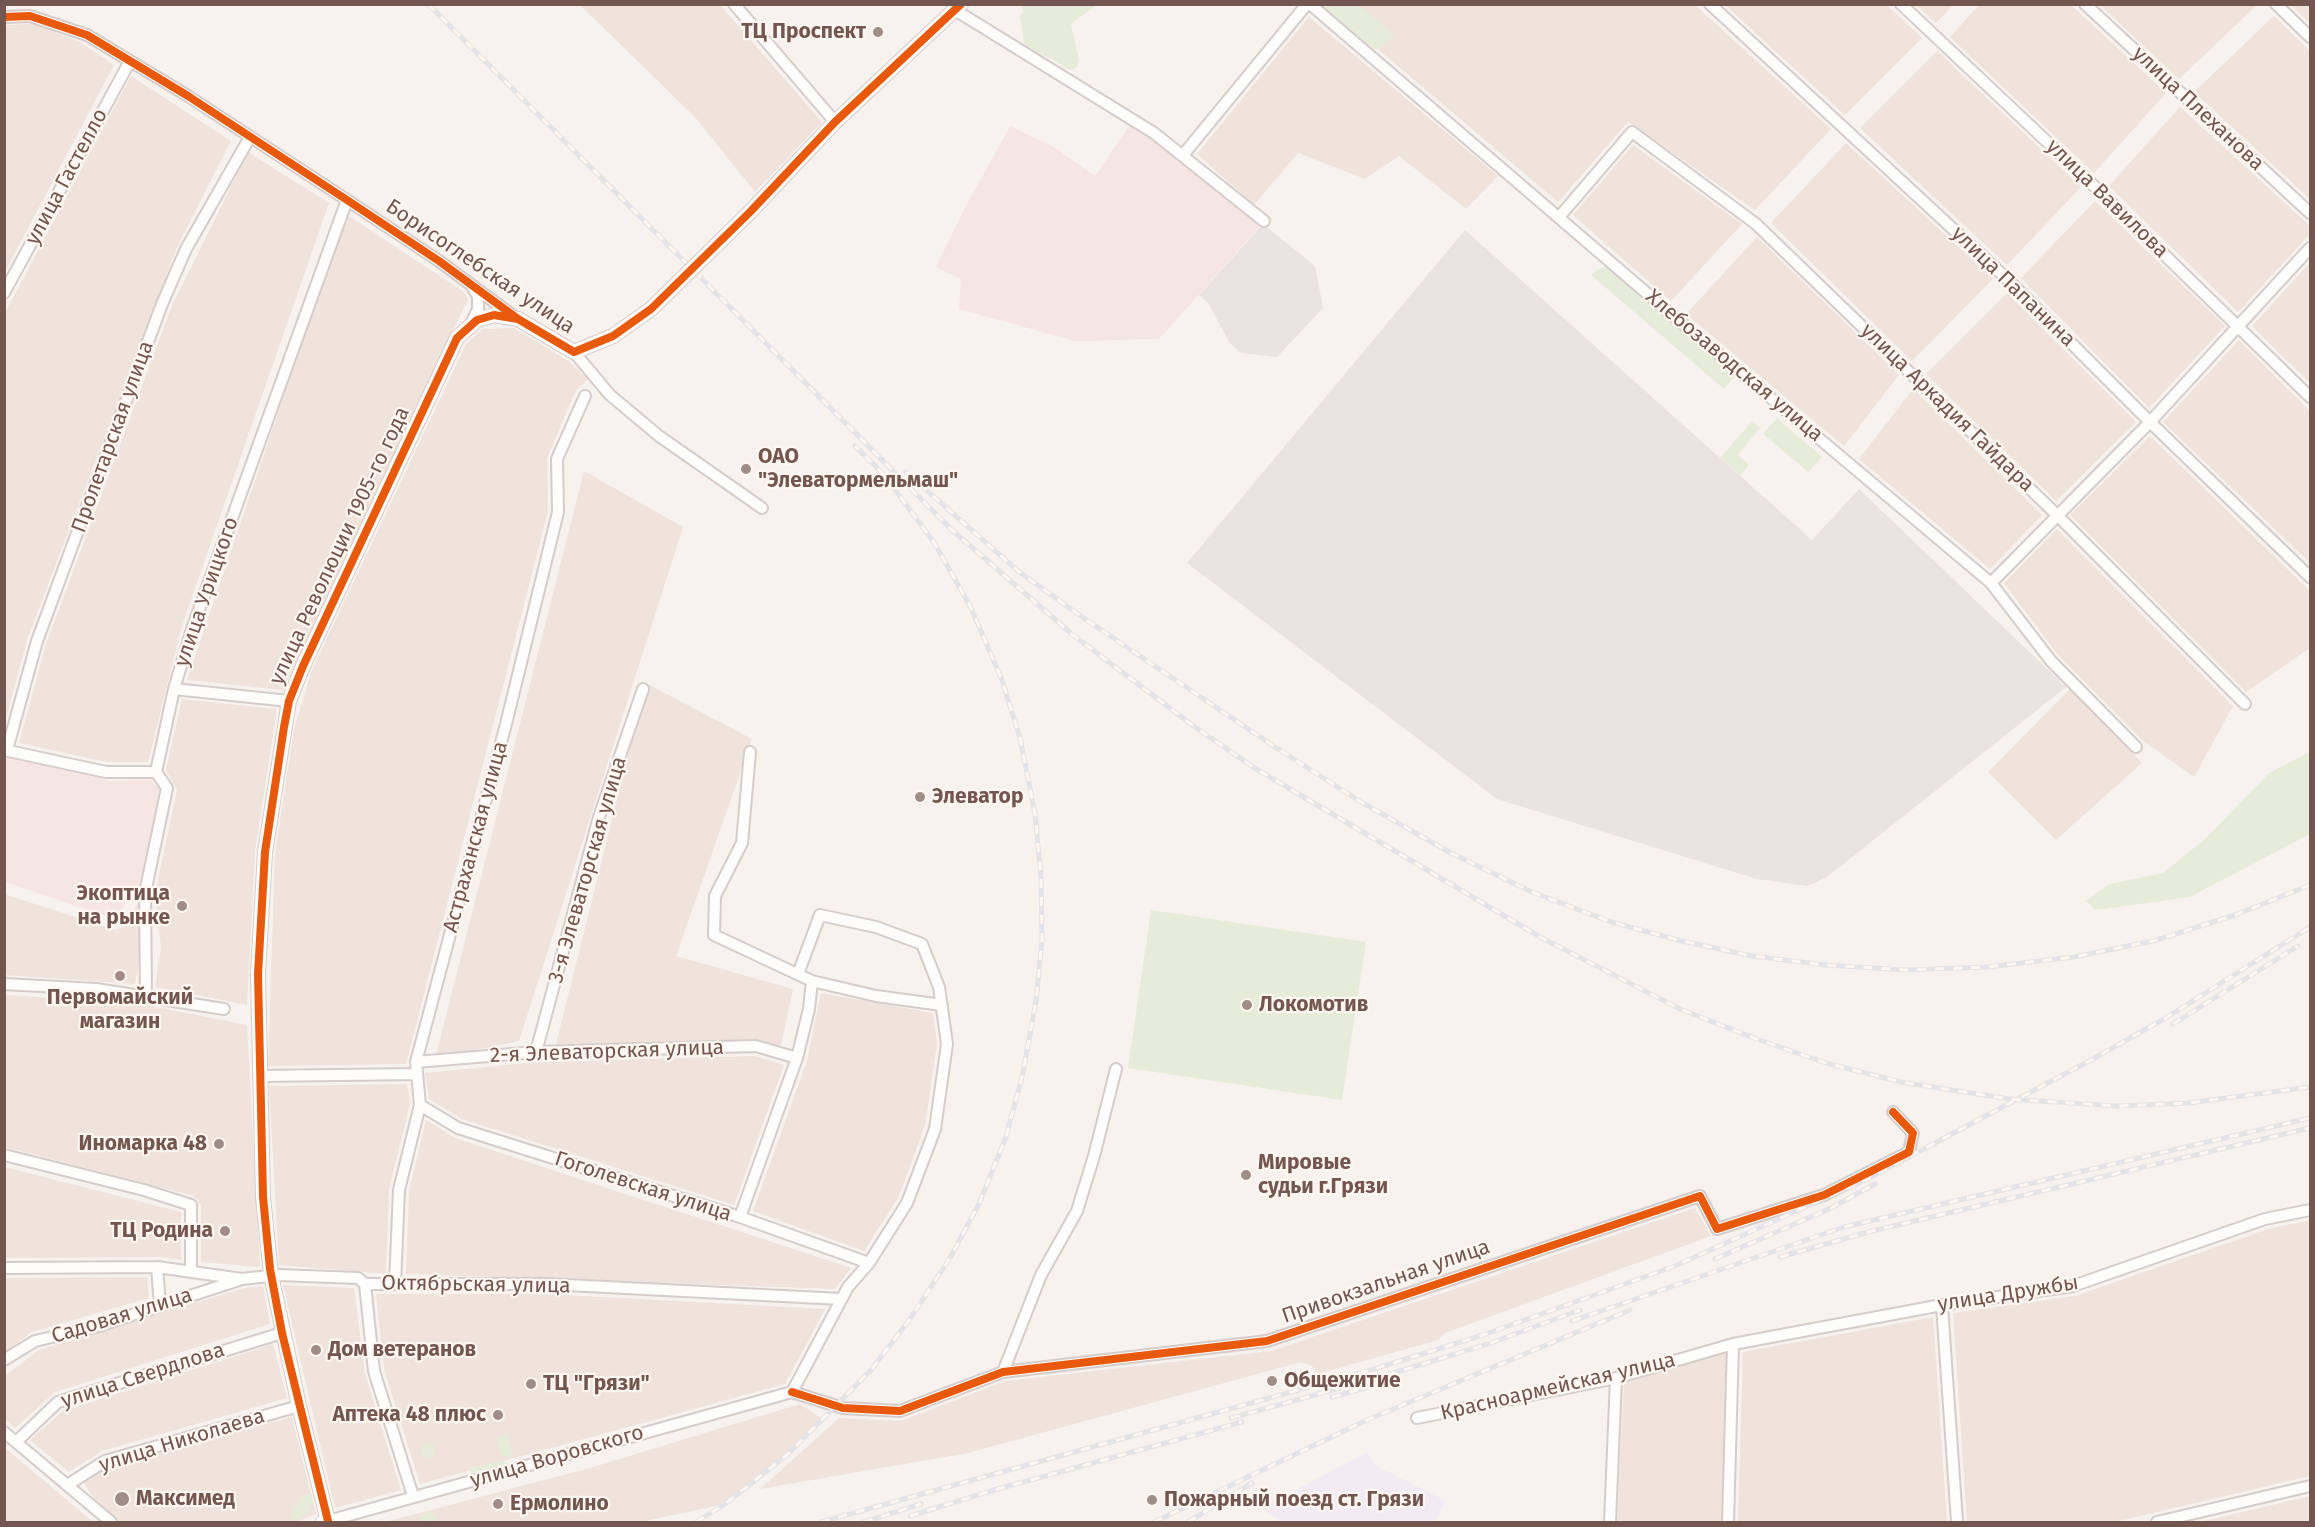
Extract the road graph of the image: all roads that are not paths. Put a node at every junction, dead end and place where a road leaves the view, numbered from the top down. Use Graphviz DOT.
graph roads {
  1 [pos="734,4"];
  2 [pos="1309,4"];
  3 [pos="1710,4"];
  4 [pos="1901,4"];
  5 [pos="2085,4"];
  6 [pos="2276,4"];
  7 [pos="958,7"];
  8 [pos="4,17"];
  9 [pos="2310,37"];
  10 [pos="130,61"];
  11 [pos="835,122"];
  12 [pos="250,137"];
  13 [pos="1183,155"];
  14 [pos="347,200"];
  15 [pos="2310,213"];
  16 [pos="1560,216"];
  17 [pos="1264,221"];
  18 [pos="2310,248"];
  19 [pos="471,286"];
  20 [pos="4,293"];
  21 [pos="518,319"];
  22 [pos="471,325"];
  23 [pos="2238,326"];
  24 [pos="574,352"];
  25 [pos="585,396"];
  26 [pos="2310,397"];
  27 [pos="2150,422"];
  28 [pos="762,508"];
  29 [pos="2056,514"];
  30 [pos="2310,577"];
  31 [pos="1991,583"];
  32 [pos="174,689"];
  33 [pos="643,689"];
  34 [pos="289,701"];
  35 [pos="2245,704"];
  36 [pos="2136,747"];
  37 [pos="6,750"];
  38 [pos="750,752"];
  39 [pos="156,772"];
  40 [pos="798,974"];
  41 [pos="812,981"];
  42 [pos="4,984"];
  43 [pos="146,995"];
  44 [pos="942,1005"];
  45 [pos="224,1009"];
  46 [pos="536,1052"];
  47 [pos="797,1058"];
  48 [pos="416,1068"];
  49 [pos="1116,1069"];
  50 [pos="259,1076"];
  51 [pos="420,1105"];
  52 [pos="1893,1112"];
  53 [pos="4,1155"];
  54 [pos="2310,1210"];
  55 [pos="741,1217"];
  56 [pos="868,1263"];
  57 [pos="157,1267"];
  58 [pos="4,1268"];
  59 [pos="191,1271"];
  60 [pos="271,1275"];
  61 [pos="242,1279"];
  62 [pos="365,1284"];
  63 [pos="395,1284"];
  64 [pos="841,1299"];
  65 [pos="160,1305"];
  66 [pos="1942,1305"];
  67 [pos="282,1333"];
  68 [pos="1733,1344"];
  69 [pos="4,1360"];
  70 [pos="1003,1372"];
  71 [pos="1616,1378"];
  72 [pos="792,1392"];
  73 [pos="299,1406"];
  74 [pos="1417,1418"];
  75 [pos="4,1432"];
  76 [pos="16,1442"];
  77 [pos="69,1484"];
  78 [pos="2310,1486"];
  79 [pos="413,1496"];
  80 [pos="111,1522"];
  81 [pos="326,1522"];
  82 [pos="1610,1522"];
  83 [pos="1728,1522"];
  84 [pos="1957,1522"];
  85 [pos="2157,1522"];
  1 -- 11 [label="street"];
  2 -- 13 [label="street"];
  2 -- 16 [label="street, Хлебозаводская улица"];
  3 -- 27 [label="street, улица Папанина"];
  4 -- 23 [label="street, улица Вавилова"];
  5 -- 15 [label="street, улица Плеханова"];
  6 -- 9 [label="street"];
  7 -- 11 [label="street, Борисоглебская улица"];
  7 -- 13 [label="street"];
  8 -- 10 [label="street, Борисоглебская улица"];
  10 -- 12 [label="street, Борисоглебская улица"];
  10 -- 20 [label="street, улица Гастелло"];
  11 -- 24 [label="street, Борисоглебская улица, bridge"];
  12 -- 14 [label="street, Борисоглебская улица"];
  12 -- 37 [label="street, Пролетарская улица"];
  13 -- 17 [label="street"];
  14 -- 19 [label="street, Борисоглебская улица"];
  14 -- 32 [label="street, улица Урицкого"];
  16 -- 29 [label="street, улица Аркадия Гайдара"];
  16 -- 31 [label="street, Хлебозаводская улица"];
  18 -- 23 [label="street"];
  19 -- 21 [label="street, Борисоглебская улица"];
  19 -- 22 [label="street, улица Революции 1905-го года"];
  21 -- 22 [label="street"];
  21 -- 24 [label="street, Борисоглебская улица"];
  22 -- 34 [label="street, улица Революции 1905-го года"];
  23 -- 26 [label="street, улица Вавилова"];
  23 -- 27 [label="street"];
  24 -- 28 [label="street, Борисоглебская улица"];
  25 -- 48 [label="street, Астраханская улица"];
  27 -- 29 [label="street"];
  27 -- 30 [label="street, улица Папанина"];
  29 -- 31 [label="street"];
  29 -- 35 [label="street, улица Аркадия Гайдара"];
  31 -- 36 [label="street, Хлебозаводская улица"];
  32 -- 34 [label="street"];
  32 -- 39 [label="street, улица Урицкого"];
  33 -- 46 [label="street, 3-я Элеваторская улица"];
  34 -- 50 [label="street, улица Революции 1905-го года"];
  37 -- 39 [label="street"];
  38 -- 40 [label="street"];
  39 -- 43 [label="street"];
  40 -- 41 [label="street"];
  40 -- 44 [label="street"];
  41 -- 44 [label="street"];
  41 -- 47 [label="street"];
  42 -- 43 [label="street"];
  43 -- 45 [label="street"];
  44 -- 56 [label="street"];
  46 -- 47 [label="street, 2-я Элеваторская улица"];
  46 -- 48 [label="street, 2-я Элеваторская улица"];
  47 -- 55 [label="street"];
  48 -- 50 [label="street, 2-я Элеваторская улица"];
  48 -- 51 [label="street, Астраханская улица"];
  49 -- 70 [label="street"];
  50 -- 60 [label="street, улица Революции 1905-го года"];
  51 -- 55 [label="street, Гоголевская улица"];
  51 -- 63 [label="street, Астраханская улица"];
  52 -- 70 [label="street, Привокзальная улица"];
  53 -- 59 [label="street"];
  54 -- 66 [label="street, улица Дружбы"];
  55 -- 56 [label="street, Гоголевская улица"];
  56 -- 64 [label="street"];
  57 -- 58 [label="street, Октябрьская улица"];
  57 -- 59 [label="street, Октябрьская улица"];
  57 -- 65 [label="street"];
  59 -- 61 [label="street, Октябрьская улица"];
  60 -- 61 [label="street, Октябрьская улица"];
  60 -- 62 [label="street, Октябрьская улица"];
  60 -- 67 [label="street, улица Революции 1905-го года"];
  61 -- 65 [label="street, Садовая улица"];
  62 -- 63 [label="street, Октябрьская улица"];
  62 -- 79 [label="street"];
  63 -- 64 [label="street, Октябрьская улица"];
  64 -- 72 [label="street"];
  65 -- 69 [label="street, Садовая улица"];
  66 -- 68 [label="street, улица Дружбы"];
  66 -- 84 [label="street"];
  67 -- 73 [label="street, улица Революции 1905-го года"];
  67 -- 76 [label="street, улица Свердлова"];
  68 -- 71 [label="street, Красноармейская улица"];
  68 -- 83 [label="street"];
  70 -- 72 [label="street, Привокзальная улица"];
  71 -- 74 [label="street, Красноармейская улица"];
  71 -- 82 [label="street"];
  72 -- 79 [label="street, улица Воровского"];
  73 -- 77 [label="street, улица Николаева"];
  73 -- 81 [label="street, улица Революции 1905-го года"];
  75 -- 76 [label="street"];
  76 -- 77 [label="street"];
  77 -- 80 [label="street"];
  78 -- 85 [label="street"];
  79 -- 81 [label="street, улица Воровского"];
}
